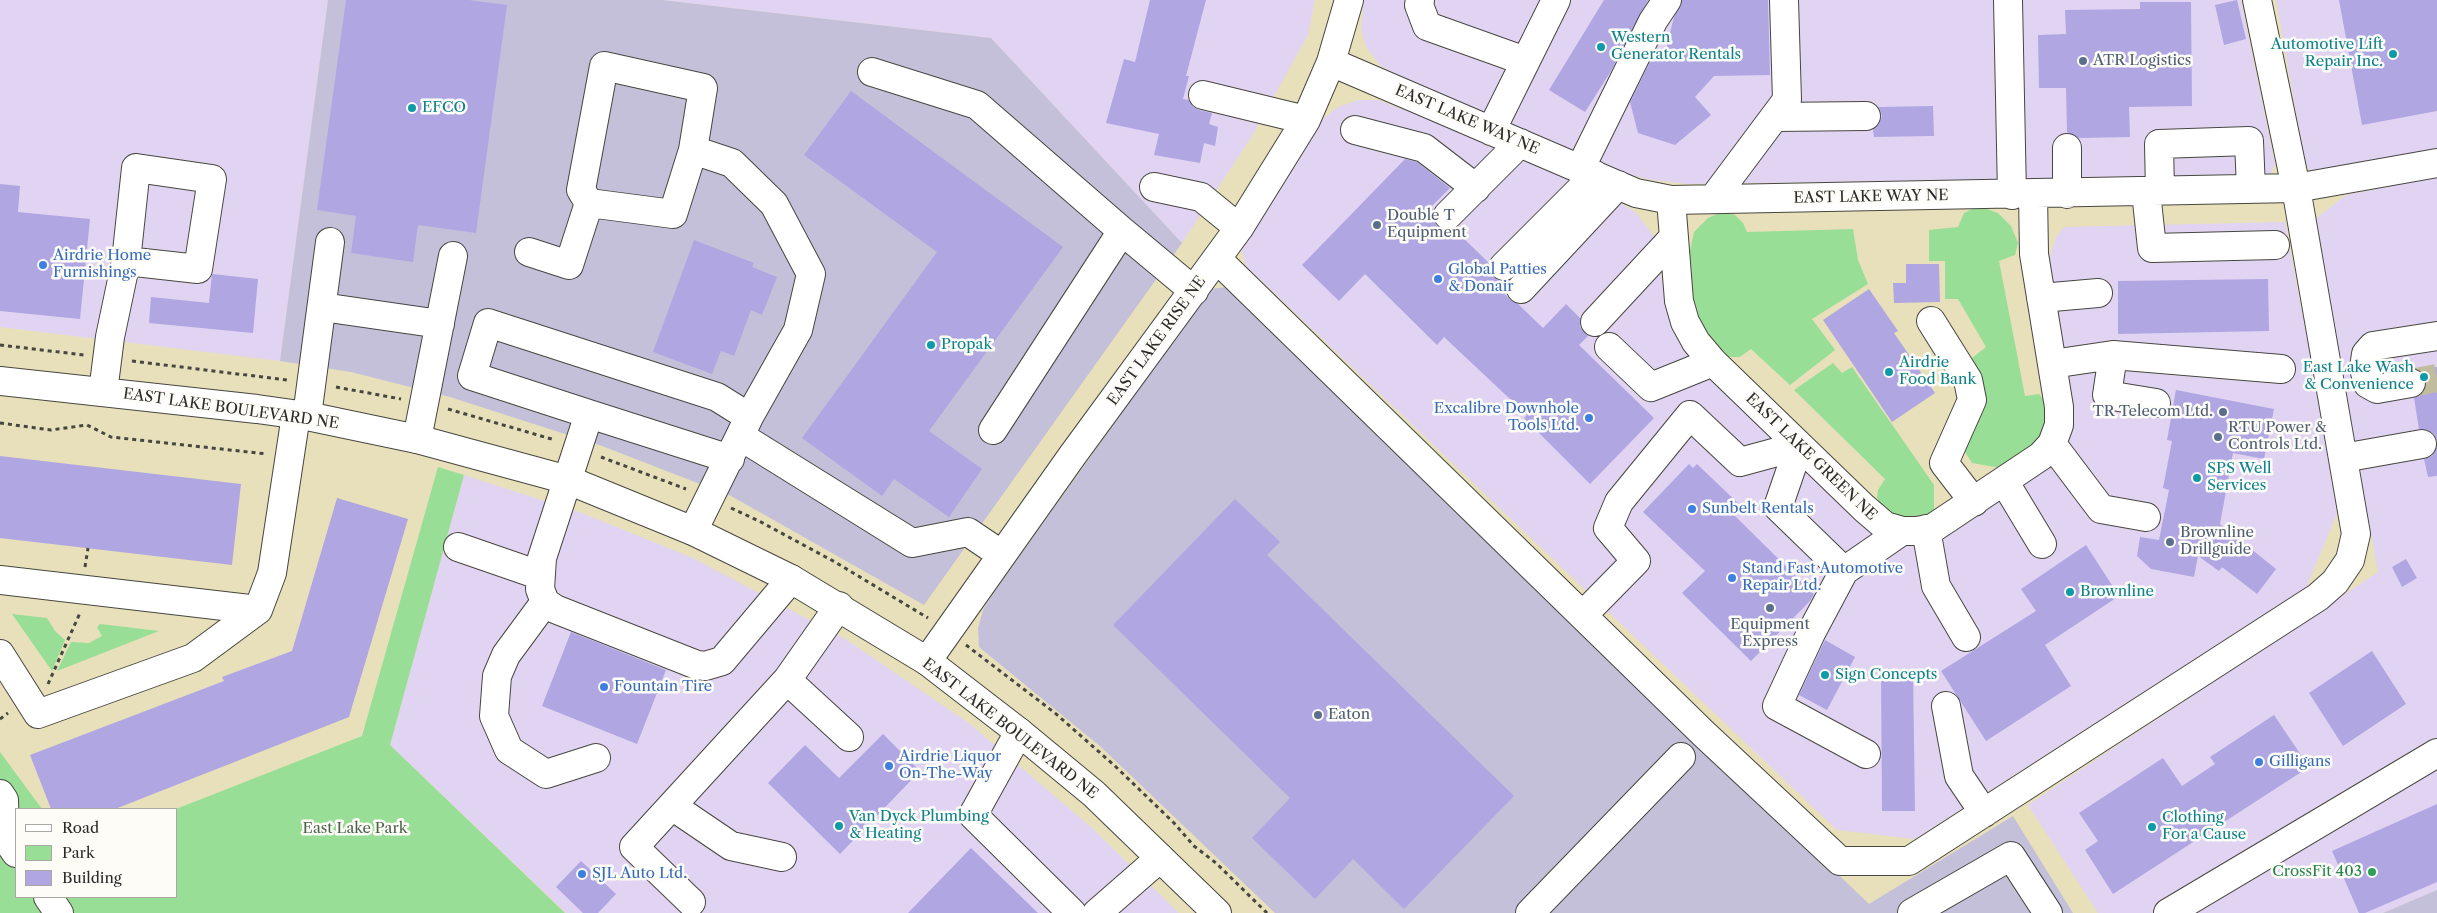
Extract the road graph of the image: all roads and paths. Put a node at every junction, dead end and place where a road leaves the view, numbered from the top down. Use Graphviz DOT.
graph roads {
  1 [pos="1348,0"];
  2 [pos="1420,0"];
  3 [pos="1556,0"];
  4 [pos="1667,0"];
  5 [pos="1784,0"];
  6 [pos="2008,0"];
  7 [pos="2257,0"];
  8 [pos="1525,61"];
  9 [pos="1331,62"];
  10 [pos="872,72"];
  11 [pos="1203,95"];
  12 [pos="1446,111"];
  13 [pos="1866,116"];
  14 [pos="1775,117"];
  15 [pos="1306,120"];
  16 [pos="2282,121"];
  17 [pos="1355,130"];
  18 [pos="1492,131"];
  19 [pos="2249,141"];
  20 [pos="1520,143"];
  21 [pos="1424,148"];
  22 [pos="2067,148"];
  23 [pos="693,150"];
  24 [pos="2437,163"];
  25 [pos="1598,177"];
  26 [pos="1154,187"];
  27 [pos="1476,188"];
  28 [pos="2296,188"];
  29 [pos="2251,189"];
  30 [pos="2153,192"];
  31 [pos="2067,194"];
  32 [pos="2022,195"];
  33 [pos="1713,199"];
  34 [pos="1671,200"];
  35 [pos="589,203"];
  36 [pos="1448,215"];
  37 [pos="1239,228"];
  38 [pos="1122,231"];
  39 [pos="1673,238"];
  40 [pos="330,242"];
  41 [pos="2275,245"];
  42 [pos="529,252"];
  43 [pos="453,256"];
  44 [pos="1217,259"];
  45 [pos="126,261"];
  46 [pos="1504,266"];
  47 [pos="1521,289"];
  48 [pos="1194,291"];
  49 [pos="2098,293"];
  50 [pos="2041,298"];
  51 [pos="322,307"];
  52 [pos="1931,321"];
  53 [pos="1595,322"];
  54 [pos="440,324"];
  55 [pos="2437,336"];
  56 [pos="1609,347"];
  57 [pos="2112,355"];
  58 [pos="1713,362"];
  59 [pos="2052,364"];
  60 [pos="2281,370"];
  61 [pos="0,381"];
  62 [pos="2411,383"];
  63 [pos="103,392"];
  64 [pos="2156,403"];
  65 [pos="589,414"];
  66 [pos="301,416"];
  67 [pos="0,423"];
  68 [pos="993,430"];
  69 [pos="740,437"];
  70 [pos="417,439"];
  71 [pos="2052,444"];
  72 [pos="2422,444"];
  73 [pos="1799,446"];
  74 [pos="290,456"];
  75 [pos="2342,458"];
  76 [pos="568,480"];
  77 [pos="2004,481"];
  78 [pos="1974,502"];
  79 [pos="2146,517"];
  80 [pos="693,530"];
  81 [pos="1914,530"];
  82 [pos="2042,544"];
  83 [pos="458,547"];
  84 [pos="88,548"];
  85 [pos="1002,555"];
  86 [pos="1844,571"];
  87 [pos="539,575"];
  88 [pos="791,579"];
  89 [pos="0,580"];
  90 [pos="83,589"];
  91 [pos="545,602"];
  92 [pos="839,606"];
  93 [pos="258,610"];
  94 [pos="1583,615"];
  95 [pos="1966,637"];
  96 [pos="0,654"];
  97 [pos="927,662"];
  98 [pos="787,680"];
  99 [pos="28,698"];
  100 [pos="1946,706"];
  101 [pos="0,719"];
  102 [pos="1019,732"];
  103 [pos="849,737"];
  104 [pos="2437,753"];
  105 [pos="1866,754"];
  106 [pos="1681,757"];
  107 [pos="596,758"];
  108 [pos="0,794"];
  109 [pos="672,806"];
  110 [pos="1984,813"];
  111 [pos="7,843"];
  112 [pos="782,857"];
  113 [pos="1160,858"];
  114 [pos="49,898"];
  115 [pos="691,902"];
  116 [pos="59,913"];
  117 [pos="1072,913"];
  118 [pos="1097,913"];
  119 [pos="1217,913"];
  120 [pos="1530,913"];
  121 [pos="1912,913"];
  122 [pos="2048,913"];
  123 [pos="2168,913"];
  1 -- 9 [label="street, EAST LAKE RISE NE"];
  2 -- 8 [label="street"];
  3 -- 8 [label="street"];
  4 -- 25 [label="street"];
  5 -- 14 [label="street"];
  6 -- 32 [label="street"];
  7 -- 16 [label="street"];
  8 -- 18 [label="street"];
  9 -- 12 [label="street, EAST LAKE WAY NE"];
  9 -- 15 [label="street, EAST LAKE RISE NE"];
  10 -- 38 [label="street"];
  11 -- 15 [label="street"];
  12 -- 18 [label="street, EAST LAKE WAY NE"];
  12 -- 21 [label="street"];
  13 -- 14 [label="street"];
  14 -- 33 [label="street"];
  15 -- 37 [label="street, EAST LAKE RISE NE"];
  16 -- 19 [label="street"];
  16 -- 28 [label="street"];
  17 -- 21 [label="street"];
  18 -- 20 [label="street, EAST LAKE WAY NE"];
  19 -- 29 [label="street"];
  19 -- 30 [label="street"];
  20 -- 25 [label="street, EAST LAKE WAY NE"];
  20 -- 27 [label="street"];
  21 -- 27 [label="street"];
  22 -- 31 [label="street"];
  23 -- 35 [label="street"];
  23 -- 35 [label="street"];
  23 -- 69 [label="street"];
  24 -- 28 [label="street, EAST LAKE WAY NE"];
  25 -- 34 [label="street, EAST LAKE WAY NE"];
  25 -- 46 [label="street"];
  25 -- 47 [label="street"];
  26 -- 37 [label="street"];
  27 -- 36 [label="street"];
  28 -- 29 [label="street, EAST LAKE WAY NE"];
  28 -- 75 [label="street"];
  29 -- 30 [label="street, EAST LAKE WAY NE"];
  30 -- 31 [label="street, EAST LAKE WAY NE"];
  30 -- 41 [label="street"];
  31 -- 32 [label="street, EAST LAKE WAY NE"];
  32 -- 33 [label="street, EAST LAKE WAY NE"];
  32 -- 50 [label="street"];
  33 -- 34 [label="street, EAST LAKE WAY NE"];
  34 -- 39 [label="street, EAST LAKE GREEN NE"];
  35 -- 42 [label="street"];
  37 -- 44 [label="street, EAST LAKE RISE NE"];
  38 -- 48 [label="street"];
  38 -- 68 [label="street"];
  39 -- 53 [label="street"];
  39 -- 58 [label="street, EAST LAKE GREEN NE"];
  40 -- 51 [label="street"];
  43 -- 54 [label="street"];
  44 -- 48 [label="street, EAST LAKE RISE NE"];
  44 -- 94 [label="street"];
  45 -- 63 [label="street"];
  48 -- 85 [label="street, EAST LAKE RISE NE"];
  49 -- 50 [label="street"];
  50 -- 59 [label="street"];
  51 -- 54 [label="street"];
  51 -- 66 [label="street"];
  52 -- 78 [label="street"];
  54 -- 70 [label="street"];
  55 -- 62 [label="street"];
  56 -- 58 [label="street"];
  57 -- 59 [label="street"];
  57 -- 60 [label="street"];
  57 -- 64 [label="street"];
  58 -- 73 [label="street, EAST LAKE GREEN NE"];
  59 -- 71 [label="street"];
  61 -- 63 [label="street, EAST LAKE BOULEVARD NE"];
  63 -- 66 [label="street, EAST LAKE BOULEVARD NE"];
  65 -- 69 [label="street"];
  65 -- 69 [label="street"];
  65 -- 76 [label="street"];
  66 -- 70 [label="street, EAST LAKE BOULEVARD NE"];
  66 -- 74 [label="street"];
  67 -- 74 [label="path"];
  69 -- 80 [label="street"];
  69 -- 85 [label="street"];
  70 -- 76 [label="street, EAST LAKE BOULEVARD NE"];
  71 -- 77 [label="street"];
  71 -- 79 [label="street"];
  72 -- 75 [label="street"];
  73 -- 81 [label="street, EAST LAKE GREEN NE"];
  73 -- 86 [label="street"];
  73 -- 94 [label="street"];
  74 -- 93 [label="street"];
  75 -- 110 [label="street"];
  76 -- 80 [label="street, EAST LAKE BOULEVARD NE"];
  76 -- 87 [label="street"];
  77 -- 78 [label="street"];
  77 -- 82 [label="street"];
  78 -- 81 [label="street"];
  80 -- 88 [label="street, EAST LAKE BOULEVARD NE"];
  81 -- 86 [label="street"];
  81 -- 95 [label="street"];
  83 -- 87 [label="street"];
  84 -- 90 [label="path"];
  85 -- 97 [label="street, EAST LAKE RISE NE"];
  86 -- 105 [label="street"];
  87 -- 91 [label="street"];
  88 -- 91 [label="street"];
  88 -- 92 [label="street, EAST LAKE BOULEVARD NE"];
  89 -- 90 [label="street"];
  90 -- 93 [label="street"];
  90 -- 99 [label="path"];
  91 -- 107 [label="street"];
  92 -- 97 [label="street, EAST LAKE BOULEVARD NE"];
  92 -- 98 [label="street"];
  93 -- 99 [label="street"];
  94 -- 110 [label="street"];
  96 -- 99 [label="street"];
  97 -- 102 [label="street, EAST LAKE BOULEVARD NE"];
  98 -- 103 [label="street"];
  98 -- 109 [label="street"];
  99 -- 101 [label="path"];
  100 -- 110 [label="street"];
  102 -- 113 [label="street, EAST LAKE BOULEVARD NE"];
  102 -- 117 [label="street"];
  104 -- 123 [label="street"];
  106 -- 120 [label="street"];
  108 -- 111 [label="street"];
  109 -- 112 [label="street"];
  109 -- 115 [label="street"];
  113 -- 118 [label="street"];
  113 -- 119 [label="street, EAST LAKE BOULEVARD NE"];
  114 -- 116 [label="street"];
  121 -- 122 [label="street"];
}
